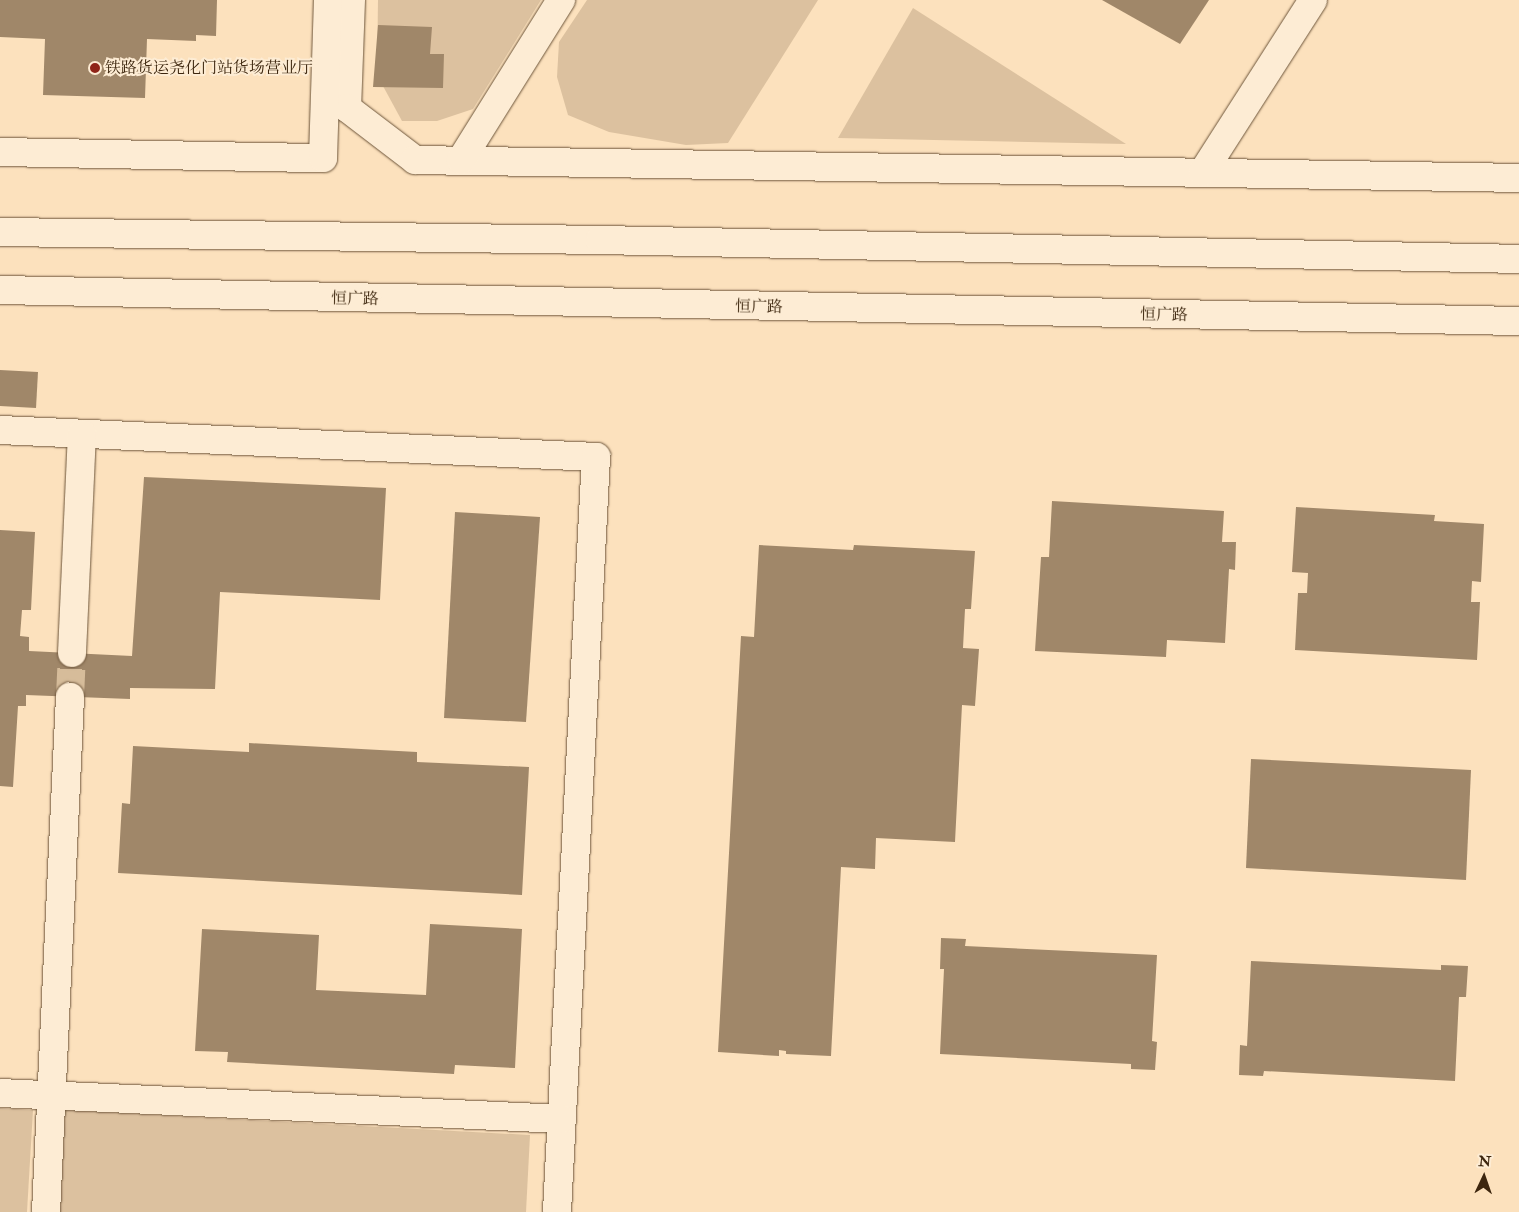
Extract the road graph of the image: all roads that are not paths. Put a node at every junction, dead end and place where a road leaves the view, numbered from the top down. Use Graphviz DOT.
graph roads {
  1 [pos="328,0"];
  2 [pos="351,0"];
  3 [pos="561,0"];
  4 [pos="1313,0"];
  5 [pos="0,152"];
  6 [pos="461,160"];
  7 [pos="1203,172"];
  8 [pos="1519,178"];
  9 [pos="0,232"];
  10 [pos="1519,259"];
  11 [pos="0,290"];
  12 [pos="1519,321"];
  13 [pos="0,430"];
  14 [pos="82,434"];
  15 [pos="72,653"];
  16 [pos="70,697"];
  17 [pos="0,1094"];
  18 [pos="53,1096"];
  19 [pos="562,1119"];
  20 [pos="46,1212"];
  21 [pos="557,1212"];
  1 -- 5 [label="street"];
  2 -- 6 [label="street"];
  3 -- 6 [label="street"];
  4 -- 7 [label="street"];
  6 -- 7 [label="street"];
  7 -- 8 [label="street"];
  9 -- 10 [label="street"];
  11 -- 12 [label="street, 恒广路"];
  13 -- 14 [label="street"];
  14 -- 15 [label="street"];
  14 -- 19 [label="street"];
  16 -- 18 [label="street"];
  17 -- 18 [label="street"];
  18 -- 19 [label="street"];
  18 -- 20 [label="street"];
  19 -- 21 [label="street"];
}
